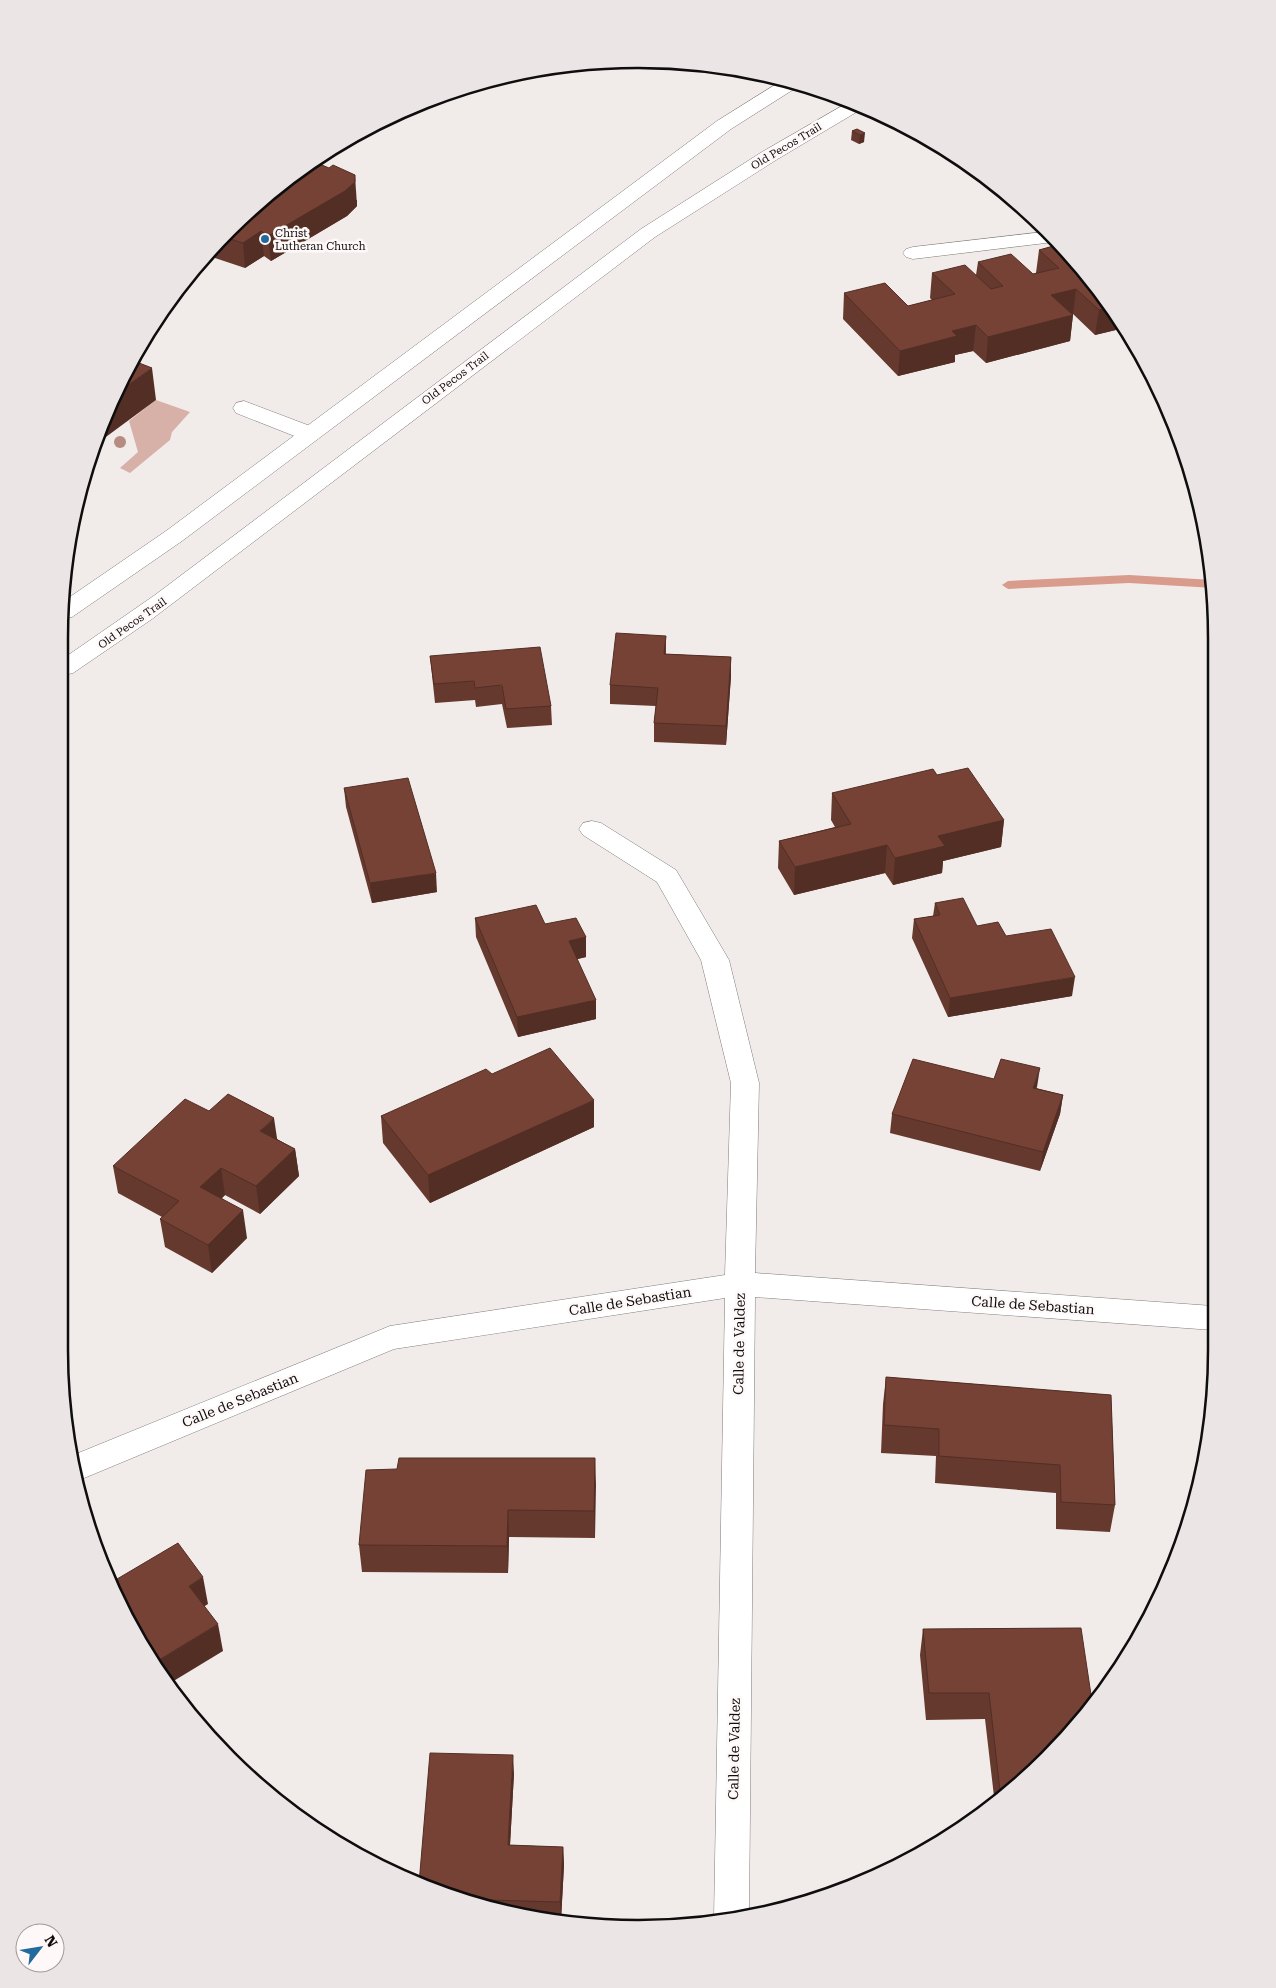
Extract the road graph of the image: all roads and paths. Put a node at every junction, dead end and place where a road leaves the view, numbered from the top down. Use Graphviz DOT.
graph roads {
  1 [pos="789,88"];
  2 [pos="850,109"];
  3 [pos="1044,238"];
  4 [pos="913,253"];
  5 [pos="244,408"];
  6 [pos="310,434"];
  7 [pos="69,609"];
  8 [pos="68,666"];
  9 [pos="592,829"];
  10 [pos="740,1284"];
  11 [pos="1208,1318"];
  12 [pos="79,1467"];
  13 [pos="731,1913"];
  1 -- 6 [label="main road"];
  2 -- 8 [label="main road, Old Pecos Trail"];
  3 -- 4 [label="main road"];
  5 -- 6 [label="main road"];
  6 -- 7 [label="main road"];
  9 -- 10 [label="main road, Calle de Valdez"];
  10 -- 11 [label="main road, Calle de Sebastian"];
  10 -- 12 [label="main road, Calle de Sebastian"];
  10 -- 13 [label="main road, Calle de Valdez"];
}
